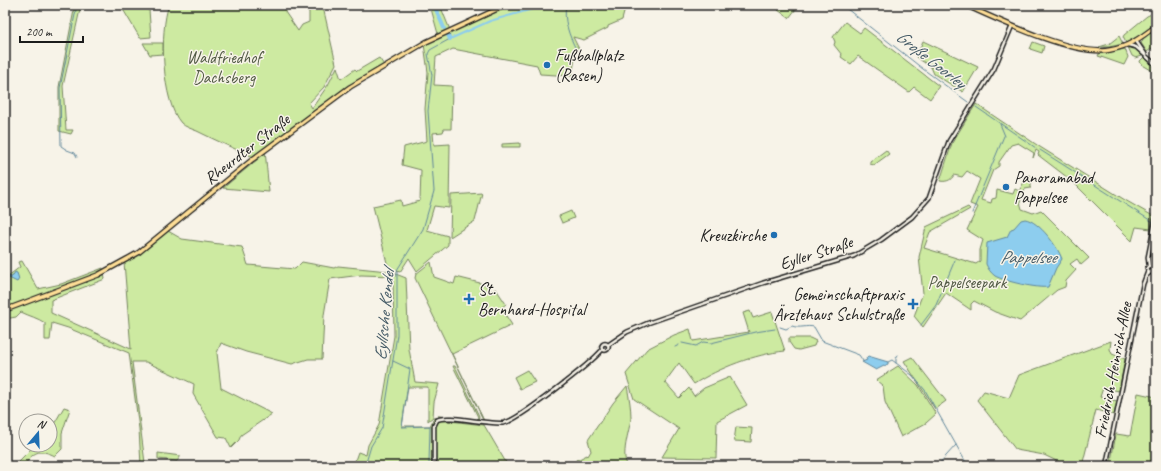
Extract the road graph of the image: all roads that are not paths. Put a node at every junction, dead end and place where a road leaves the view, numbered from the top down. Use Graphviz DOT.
graph roads {
  1 [pos="506,5"];
  2 [pos="965,5"];
  3 [pos="1012,26"];
  4 [pos="1156,26"];
  5 [pos="1143,36"];
  6 [pos="1136,40"];
  7 [pos="1127,45"];
  8 [pos="1139,47"];
  9 [pos="1156,65"];
  10 [pos="1156,217"];
  11 [pos="1155,220"];
  12 [pos="1149,266"];
  13 [pos="1149,272"];
  14 [pos="5,310"];
  15 [pos="608,345"];
  16 [pos="602,350"];
  17 [pos="434,466"];
  18 [pos="1106,466"];
  1 -- 14 [label="main road, Rheurdter Straße"];
  2 -- 3 [label="main road"];
  3 -- 7 [label="main road"];
  3 -- 15 [label="main road, Eyller Straße"];
  4 -- 5 [label="main road"];
  5 -- 6 [label="main road"];
  5 -- 8 [label="main road"];
  6 -- 7 [label="main road"];
  6 -- 8 [label="main road"];
  7 -- 8 [label="main road"];
  8 -- 9 [label="main road"];
  10 -- 11 [label="main road"];
  11 -- 12 [label="main road"];
  12 -- 13 [label="main road"];
  12 -- 13 [label="main road"];
  13 -- 18 [label="main road, Friedrich-Heinrich-Allee"];
  15 -- 16 [label="main road"];
  15 -- 16 [label="main road"];
  16 -- 17 [label="main road"];
}
